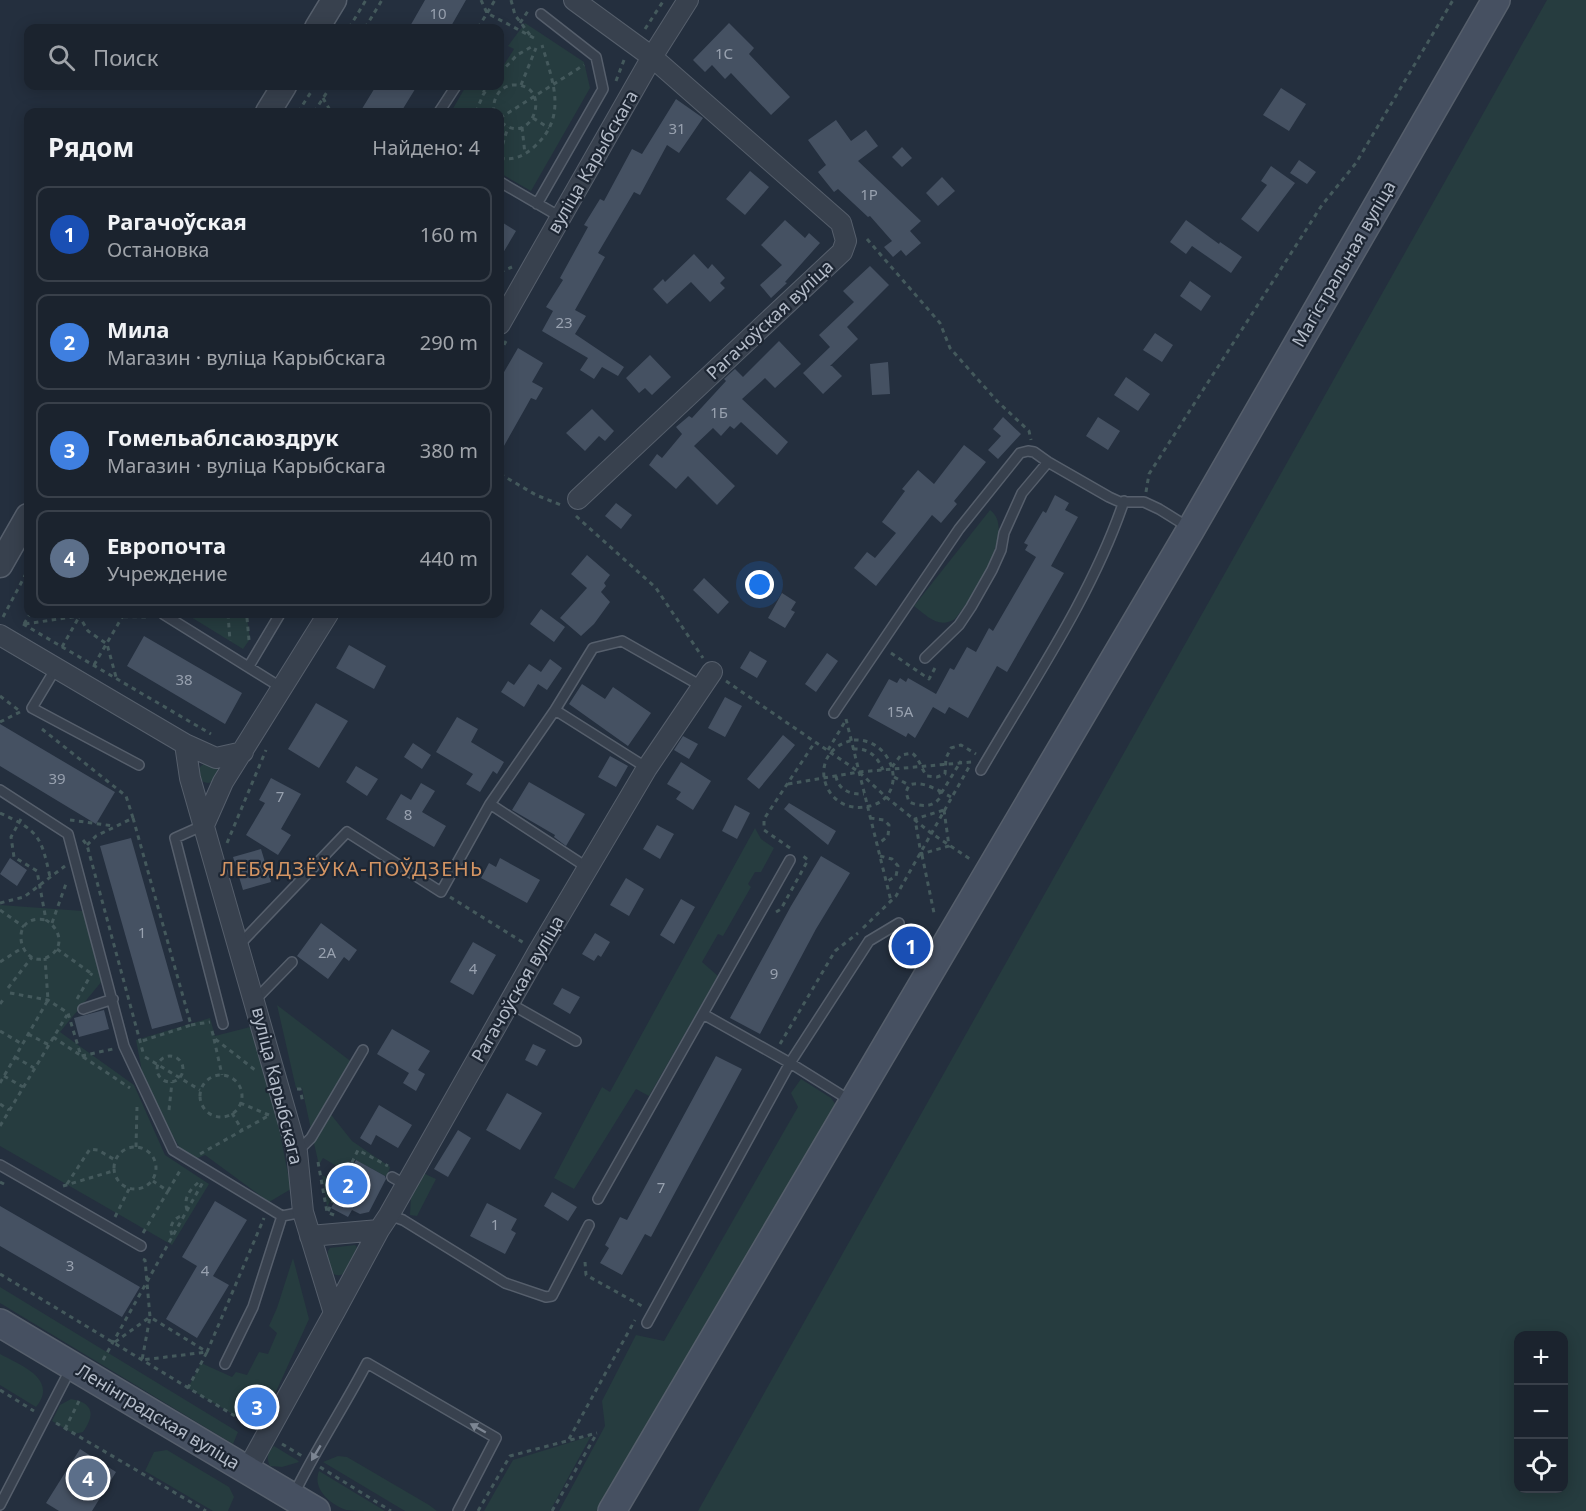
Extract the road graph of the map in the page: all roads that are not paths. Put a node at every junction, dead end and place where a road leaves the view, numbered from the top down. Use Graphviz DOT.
graph roads {
  1 [pos="334,0"];
  2 [pos="574,0"];
  3 [pos="688,0"];
  4 [pos="1496,0"];
  5 [pos="541,14"];
  6 [pos="319,24"];
  7 [pos="652,57"];
  8 [pos="282,90"];
  9 [pos="453,90"];
  10 [pos="270,108"];
  11 [pos="442,108"];
  12 [pos="504,184"];
  13 [pos="537,204"];
  14 [pos="562,218"];
  15 [pos="504,317"];
  16 [pos="1048,462"];
  17 [pos="1124,501"];
  18 [pos="570,505"];
  19 [pos="24,523"];
  20 [pos="1191,529"];
  21 [pos="0,565"];
  22 [pos="170,618"];
  23 [pos="278,618"];
  24 [pos="326,618"];
  25 [pos="0,635"];
  26 [pos="925,658"];
  27 [pos="249,666"];
  28 [pos="56,668"];
  29 [pos="708,679"];
  30 [pos="282,688"];
  31 [pos="555,711"];
  32 [pos="834,713"];
  33 [pos="186,744"];
  34 [pos="243,752"];
  35 [pos="216,758"];
  36 [pos="139,765"];
  37 [pos="646,768"];
  38 [pos="981,770"];
  39 [pos="190,778"];
  40 [pos="224,783"];
  41 [pos="0,790"];
  42 [pos="490,804"];
  43 [pos="204,825"];
  44 [pos="790,860"];
  45 [pos="588,868"];
  46 [pos="899,923"];
  47 [pos="238,945"];
  48 [pos="292,962"];
  49 [pos="113,999"];
  50 [pos="255,1000"];
  51 [pos="509,1003"];
  52 [pos="83,1009"];
  53 [pos="703,1014"];
  54 [pos="223,1024"];
  55 [pos="576,1041"];
  56 [pos="363,1050"];
  57 [pos="790,1063"];
  58 [pos="853,1102"];
  59 [pos="304,1145"];
  60 [pos="0,1165"];
  61 [pos="598,1199"];
  62 [pos="303,1212"];
  63 [pos="282,1216"];
  64 [pos="384,1222"];
  65 [pos="589,1225"];
  66 [pos="310,1236"];
  67 [pos="139,1245"];
  68 [pos="334,1313"];
  69 [pos="0,1323"];
  70 [pos="647,1323"];
  71 [pos="225,1364"];
  72 [pos="72,1366"];
  73 [pos="247,1470"];
  74 [pos="293,1497"];
  75 [pos="0,1505"];
  76 [pos="316,1511"];
  77 [pos="458,1511"];
  78 [pos="612,1511"];
  1 -- 6 [label="street"];
  2 -- 7 [label="street, Рагачоўская вуліца"];
  3 -- 7 [label="street, вуліца Карыбскага"];
  4 -- 20 [label="main road, Магістральная вуліца"];
  5 -- 13 [label="lane"];
  7 -- 14 [label="street, вуліца Карыбскага"];
  7 -- 18 [label="street, Рагачоўская вуліца"];
  8 -- 10 [label="street"];
  9 -- 11 [label="lane"];
  12 -- 13 [label="lane"];
  13 -- 14 [label="lane"];
  14 -- 15 [label="street, вуліца Карыбскага"];
  16 -- 17 [label="lane"];
  16 -- 26 [label="lane"];
  16 -- 32 [label="lane"];
  17 -- 20 [label="lane"];
  17 -- 38 [label="lane"];
  19 -- 21 [label="street"];
  20 -- 58 [label="main road, Магістральная вуліца"];
  22 -- 27 [label="lane"];
  23 -- 27 [label="lane"];
  24 -- 30 [label="street"];
  25 -- 28 [label="street"];
  27 -- 30 [label="lane"];
  28 -- 33 [label="street"];
  28 -- 36 [label="lane"];
  29 -- 31 [label="lane"];
  29 -- 37 [label="street, Рагачоўская вуліца"];
  30 -- 34 [label="street"];
  31 -- 37 [label="lane"];
  31 -- 42 [label="lane"];
  33 -- 35 [label="street"];
  33 -- 39 [label="street, вуліца Карыбскага"];
  34 -- 35 [label="street"];
  34 -- 40 [label="street"];
  35 -- 39 [label="street"];
  35 -- 40 [label="street"];
  37 -- 45 [label="street, Рагачоўская вуліца"];
  39 -- 40 [label="street"];
  39 -- 43 [label="street, вуліца Карыбскага"];
  40 -- 43 [label="street"];
  41 -- 49 [label="lane"];
  42 -- 45 [label="lane"];
  42 -- 47 [label="lane"];
  43 -- 47 [label="street, вуліца Карыбскага"];
  43 -- 54 [label="lane"];
  44 -- 53 [label="lane"];
  45 -- 51 [label="street, Рагачоўская вуліца"];
  46 -- 57 [label="lane"];
  47 -- 50 [label="street, вуліца Карыбскага"];
  48 -- 50 [label="lane"];
  49 -- 52 [label="lane"];
  49 -- 63 [label="lane"];
  50 -- 59 [label="street, вуліца Карыбскага"];
  51 -- 55 [label="lane"];
  51 -- 64 [label="street, Рагачоўская вуліца"];
  53 -- 57 [label="lane"];
  53 -- 61 [label="lane"];
  56 -- 59 [label="lane"];
  57 -- 58 [label="lane"];
  57 -- 70 [label="lane"];
  58 -- 78 [label="main road, Магістральная вуліца"];
  59 -- 62 [label="street, вуліца Карыбскага"];
  60 -- 67 [label="lane"];
  62 -- 63 [label="lane"];
  62 -- 66 [label="street, вуліца Карыбскага"];
  63 -- 71 [label="lane"];
  64 -- 65 [label="lane"];
  64 -- 66 [label="street"];
  64 -- 68 [label="street, Рагачоўская вуліца"];
  66 -- 68 [label="street, вуліца Карыбскага"];
  68 -- 73 [label="street"];
  69 -- 72 [label="main road, Ленінградская вуліца"];
  72 -- 73 [label="main road, Ленінградская вуліца"];
  72 -- 75 [label="lane"];
  73 -- 74 [label="main road, Ленінградская вуліца"];
  74 -- 76 [label="main road, Ленінградская вуліца"];
  77 -- 74 [label="lane, one-way"];
}
